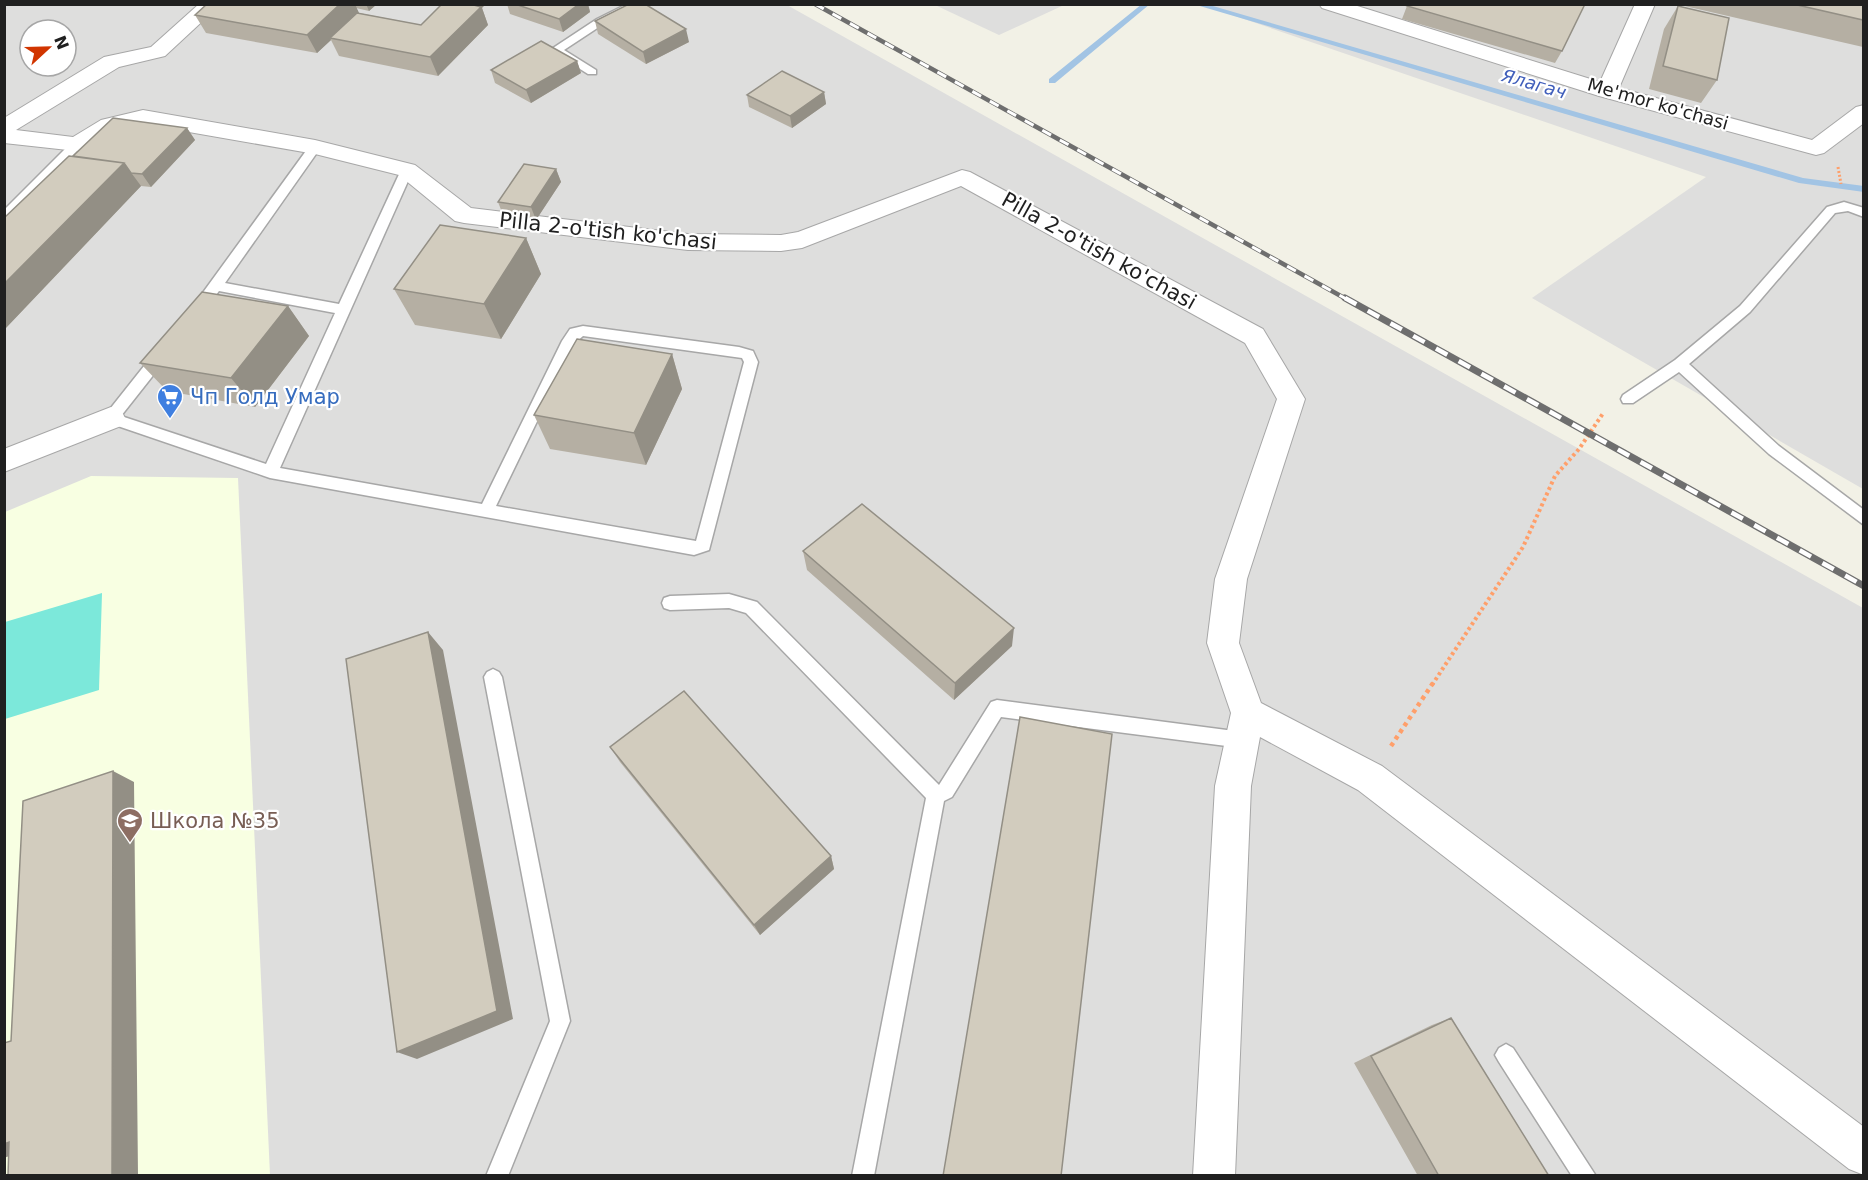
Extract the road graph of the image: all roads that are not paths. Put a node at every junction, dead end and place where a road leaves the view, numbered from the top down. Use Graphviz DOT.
graph roads {
  1 [pos="212,4"];
  2 [pos="636,4"];
  3 [pos="1329,4"];
  4 [pos="1645,4"];
  5 [pos="592,72"];
  6 [pos="1606,91"];
  7 [pos="1863,112"];
  8 [pos="4,128"];
  9 [pos="4,136"];
  10 [pos="77,144"];
  11 [pos="315,147"];
  12 [pos="407,170"];
  13 [pos="1863,213"];
  14 [pos="4,218"];
  15 [pos="216,286"];
  16 [pos="344,310"];
  17 [pos="188,321"];
  18 [pos="167,348"];
  19 [pos="1680,364"];
  20 [pos="1628,399"];
  21 [pos="111,418"];
  22 [pos="4,461"];
  23 [pos="270,472"];
  24 [pos="486,511"];
  25 [pos="1863,519"];
  26 [pos="670,603"];
  27 [pos="493,677"];
  28 [pos="1245,727"];
  29 [pos="936,795"];
  30 [pos="1506,1055"];
  31 [pos="1863,1154"];
  32 [pos="497,1176"];
  33 [pos="863,1176"];
  34 [pos="1214,1176"];
  35 [pos="1585,1176"];
  1 -- 8 [label="street"];
  2 -- 5 [label="lane"];
  3 -- 6 [label="street, Me'mor ko'chasi"];
  4 -- 6 [label="street"];
  6 -- 7 [label="street, Me'mor ko'chasi"];
  9 -- 10 [label="street"];
  10 -- 11 [label="street, Pilla 2-o'tish ko'chasi"];
  10 -- 14 [label="lane"];
  11 -- 12 [label="street, Pilla 2-o'tish ko'chasi"];
  11 -- 15 [label="lane"];
  12 -- 16 [label="lane"];
  12 -- 28 [label="street, Pilla 2-o'tish ko'chasi"];
  13 -- 19 [label="lane"];
  15 -- 16 [label="lane"];
  15 -- 17 [label="lane"];
  16 -- 23 [label="lane"];
  18 -- 21 [label="lane"];
  19 -- 20 [label="lane"];
  19 -- 25 [label="lane"];
  21 -- 22 [label="street"];
  21 -- 23 [label="lane"];
  23 -- 24 [label="lane"];
  24 -- 24 [label="lane"];
  26 -- 29 [label="lane"];
  27 -- 32 [label="lane"];
  28 -- 29 [label="lane"];
  28 -- 31 [label="street"];
  28 -- 34 [label="street"];
  29 -- 33 [label="lane"];
  30 -- 35 [label="lane"];
}
